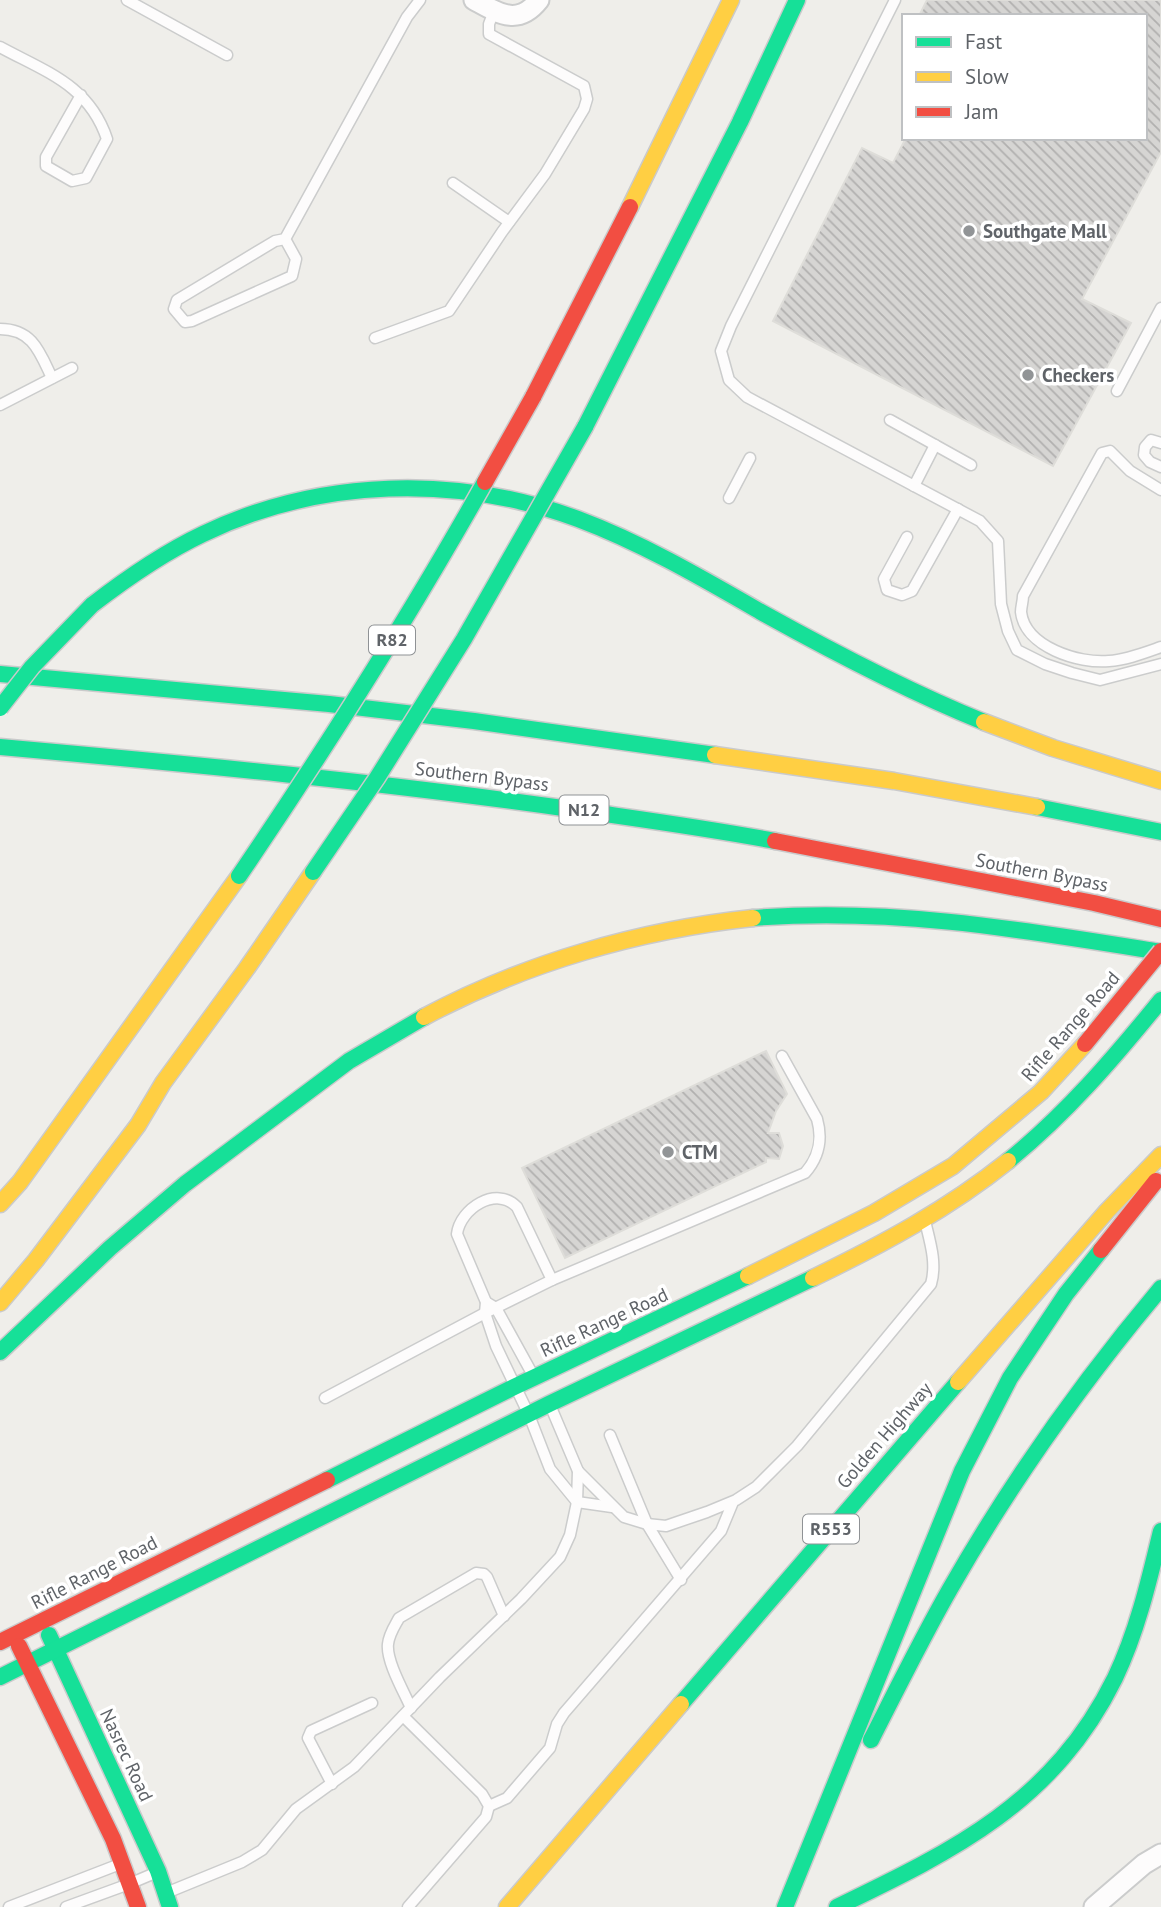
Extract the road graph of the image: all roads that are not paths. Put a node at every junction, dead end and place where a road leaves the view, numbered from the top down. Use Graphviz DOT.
graph roads {
  1 [pos="127,0"];
  2 [pos="420,0"];
  3 [pos="474,0"];
  4 [pos="539,0"];
  5 [pos="731,0"];
  6 [pos="797,0"];
  7 [pos="895,0"];
  8 [pos="494,10"];
  9 [pos="0,47"];
  10 [pos="227,55"];
  11 [pos="81,95"];
  12 [pos="453,183"];
  13 [pos="509,222"];
  14 [pos="285,239"];
  15 [pos="1161,308"];
  16 [pos="0,329"];
  17 [pos="375,338"];
  18 [pos="72,368"];
  19 [pos="52,378"];
  20 [pos="1117,391"];
  21 [pos="0,405"];
  22 [pos="890,420"];
  23 [pos="1161,443"];
  24 [pos="935,445"];
  25 [pos="750,458"];
  26 [pos="971,465"];
  27 [pos="1161,467"];
  28 [pos="914,486"];
  29 [pos="1161,490"];
  30 [pos="729,498"];
  31 [pos="958,509"];
  32 [pos="907,537"];
  33 [pos="1161,647"];
  34 [pos="1161,664"];
  35 [pos="0,674"];
  36 [pos="0,708"];
  37 [pos="0,747"];
  38 [pos="1161,781"];
  39 [pos="1161,832"];
  40 [pos="1161,919"];
  41 [pos="1161,952"];
  42 [pos="1161,1000"];
  43 [pos="782,1056"];
  44 [pos="1161,1155"];
  45 [pos="1161,1176"];
  46 [pos="0,1204"];
  47 [pos="925,1219"];
  48 [pos="552,1280"];
  49 [pos="1161,1288"];
  50 [pos="0,1303"];
  51 [pos="486,1308"];
  52 [pos="496,1308"];
  53 [pos="0,1352"];
  54 [pos="514,1387"];
  55 [pos="542,1391"];
  56 [pos="325,1398"];
  57 [pos="529,1415"];
  58 [pos="610,1435"];
  59 [pos="578,1471"];
  60 [pos="577,1502"];
  61 [pos="733,1502"];
  62 [pos="613,1507"];
  63 [pos="647,1524"];
  64 [pos="1161,1531"];
  65 [pos="681,1580"];
  66 [pos="505,1616"];
  67 [pos="43,1621"];
  68 [pos="102,1628"];
  69 [pos="7,1639"];
  70 [pos="55,1651"];
  71 [pos="27,1663"];
  72 [pos="0,1679"];
  73 [pos="78,1700"];
  74 [pos="372,1703"];
  75 [pos="411,1708"];
  76 [pos="402,1716"];
  77 [pos="58,1725"];
  78 [pos="332,1784"];
  79 [pos="489,1806"];
  80 [pos="1161,1854"];
  81 [pos="136,1858"];
  82 [pos="158,1871"];
  83 [pos="796,1883"];
  84 [pos="129,1884"];
  85 [pos="168,1900"];
  86 [pos="9,1907"];
  87 [pos="66,1907"];
  88 [pos="138,1907"];
  89 [pos="408,1907"];
  90 [pos="507,1907"];
  91 [pos="785,1907"];
  92 [pos="837,1907"];
  93 [pos="1094,1907"];
  1 -- 10 [label="lane"];
  2 -- 14 [label="lane"];
  3 -- 8 [label="street"];
  4 -- 8 [label="street"];
  5 -- 46 [label="main road, R82, bridge"];
  6 -- 50 [label="main road, bridge"];
  7 -- 28 [label="lane"];
  8 -- 13 [label="lane"];
  9 -- 11 [label="lane"];
  11 -- 11 [label="lane"];
  12 -- 13 [label="lane"];
  13 -- 17 [label="lane"];
  14 -- 14 [label="lane"];
  15 -- 20 [label="lane"];
  16 -- 19 [label="lane"];
  18 -- 19 [label="lane"];
  19 -- 21 [label="lane"];
  22 -- 24 [label="lane"];
  23 -- 27 [label="lane"];
  24 -- 26 [label="lane"];
  24 -- 28 [label="lane"];
  25 -- 30 [label="lane"];
  28 -- 31 [label="lane"];
  29 -- 33 [label="lane"];
  31 -- 32 [label="lane"];
  31 -- 34 [label="lane"];
  35 -- 39 [label="main road"];
  36 -- 38 [label="main road, bridge"];
  37 -- 40 [label="main road, Southern Bypass / N12"];
  41 -- 53 [label="main road"];
  41 -- 55 [label="main road, Rifle Range Road, bridge"];
  42 -- 47 [label="main road, Rifle Range Road"];
  43 -- 48 [label="lane"];
  44 -- 90 [label="main road, Golden Highway / R553"];
  45 -- 83 [label="main road"];
  47 -- 55 [label="main road, Rifle Range Road"];
  47 -- 61 [label="lane"];
  48 -- 51 [label="lane"];
  48 -- 52 [label="lane"];
  49 -- 83 [label="main road"];
  51 -- 52 [label="lane"];
  51 -- 54 [label="lane"];
  51 -- 56 [label="lane"];
  52 -- 55 [label="lane"];
  54 -- 55 [label="main road, Rifle Range Road"];
  54 -- 57 [label="lane"];
  54 -- 67 [label="main road, Rifle Range Road"];
  55 -- 57 [label="main road, Rifle Range Road"];
  55 -- 59 [label="lane"];
  57 -- 60 [label="lane"];
  57 -- 68 [label="main road, Rifle Range Road"];
  58 -- 63 [label="lane"];
  59 -- 60 [label="lane"];
  59 -- 62 [label="lane"];
  60 -- 62 [label="lane"];
  60 -- 66 [label="lane"];
  61 -- 63 [label="lane"];
  61 -- 65 [label="lane"];
  62 -- 63 [label="lane"];
  63 -- 65 [label="lane"];
  64 -- 92 [label="main road"];
  65 -- 79 [label="lane"];
  66 -- 75 [label="lane"];
  66 -- 75 [label="lane"];
  67 -- 69 [label="main road, Rifle Range Road"];
  67 -- 70 [label="main road, Nasrec Road"];
  68 -- 70 [label="main road, Rifle Range Road"];
  68 -- 73 [label="main road"];
  69 -- 71 [label="main road, Nasrec Road"];
  70 -- 71 [label="main road, Rifle Range Road"];
  70 -- 73 [label="main road, Nasrec Road"];
  71 -- 72 [label="main road, Rifle Range Road"];
  71 -- 77 [label="main road, Nasrec Road"];
  72 -- 77 [label="main road"];
  73 -- 81 [label="main road, Nasrec Road"];
  74 -- 78 [label="lane"];
  75 -- 76 [label="lane"];
  76 -- 78 [label="lane"];
  76 -- 79 [label="lane"];
  77 -- 81 [label="main road, Nasrec Road"];
  78 -- 85 [label="lane"];
  79 -- 89 [label="lane"];
  80 -- 93 [label="street"];
  81 -- 82 [label="main road, Nasrec Road"];
  81 -- 84 [label="main road, Nasrec Road"];
  81 -- 86 [label="lane"];
  82 -- 84 [label="lane"];
  82 -- 85 [label="main road, Nasrec Road"];
  83 -- 91 [label="main road"];
  84 -- 87 [label="lane"];
  84 -- 88 [label="main road, Nasrec Road"];
}
